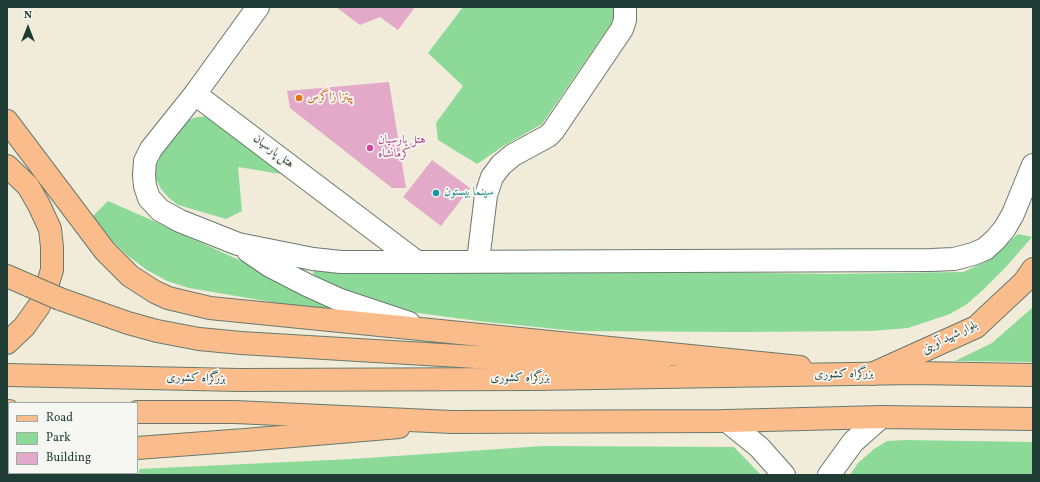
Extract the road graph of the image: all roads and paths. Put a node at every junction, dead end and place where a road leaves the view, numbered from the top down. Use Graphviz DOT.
graph roads {
  1 [pos="258,7"];
  2 [pos="625,7"];
  3 [pos="195,94"];
  4 [pos="7,121"];
  5 [pos="1033,165"];
  6 [pos="7,166"];
  7 [pos="238,244"];
  8 [pos="478,261"];
  9 [pos="417,262"];
  10 [pos="1033,269"];
  11 [pos="7,276"];
  12 [pos="433,331"];
  13 [pos="7,343"];
  14 [pos="873,374"];
  15 [pos="7,375"];
  16 [pos="1033,375"];
  17 [pos="791,376"];
  18 [pos="138,412"];
  19 [pos="881,417"];
  20 [pos="1033,419"];
  21 [pos="727,421"];
  22 [pos="452,422"];
  23 [pos="138,448"];
  24 [pos="784,475"];
  25 [pos="829,475"];
  1 -- 3 [label="lane"];
  2 -- 8 [label="lane"];
  3 -- 7 [label="lane"];
  3 -- 9 [label="lane, هتل پارسیان"];
  4 -- 12 [label="main road"];
  5 -- 8 [label="lane"];
  6 -- 13 [label="main road"];
  7 -- 9 [label="lane"];
  7 -- 12 [label="lane"];
  8 -- 9 [label="lane"];
  10 -- 14 [label="main road, بلوار شهید آوینی"];
  11 -- 17 [label="main road, bridge"];
  12 -- 14 [label="main road"];
  14 -- 16 [label="main road, بزرگراه کشوری"];
  14 -- 17 [label="main road, بزرگراه کشوری"];
  15 -- 17 [label="main road, بزرگراه کشوری"];
  18 -- 22 [label="main road"];
  19 -- 20 [label="main road"];
  19 -- 21 [label="main road"];
  19 -- 25 [label="lane"];
  21 -- 22 [label="main road"];
  21 -- 24 [label="lane"];
  22 -- 23 [label="main road"];
}
